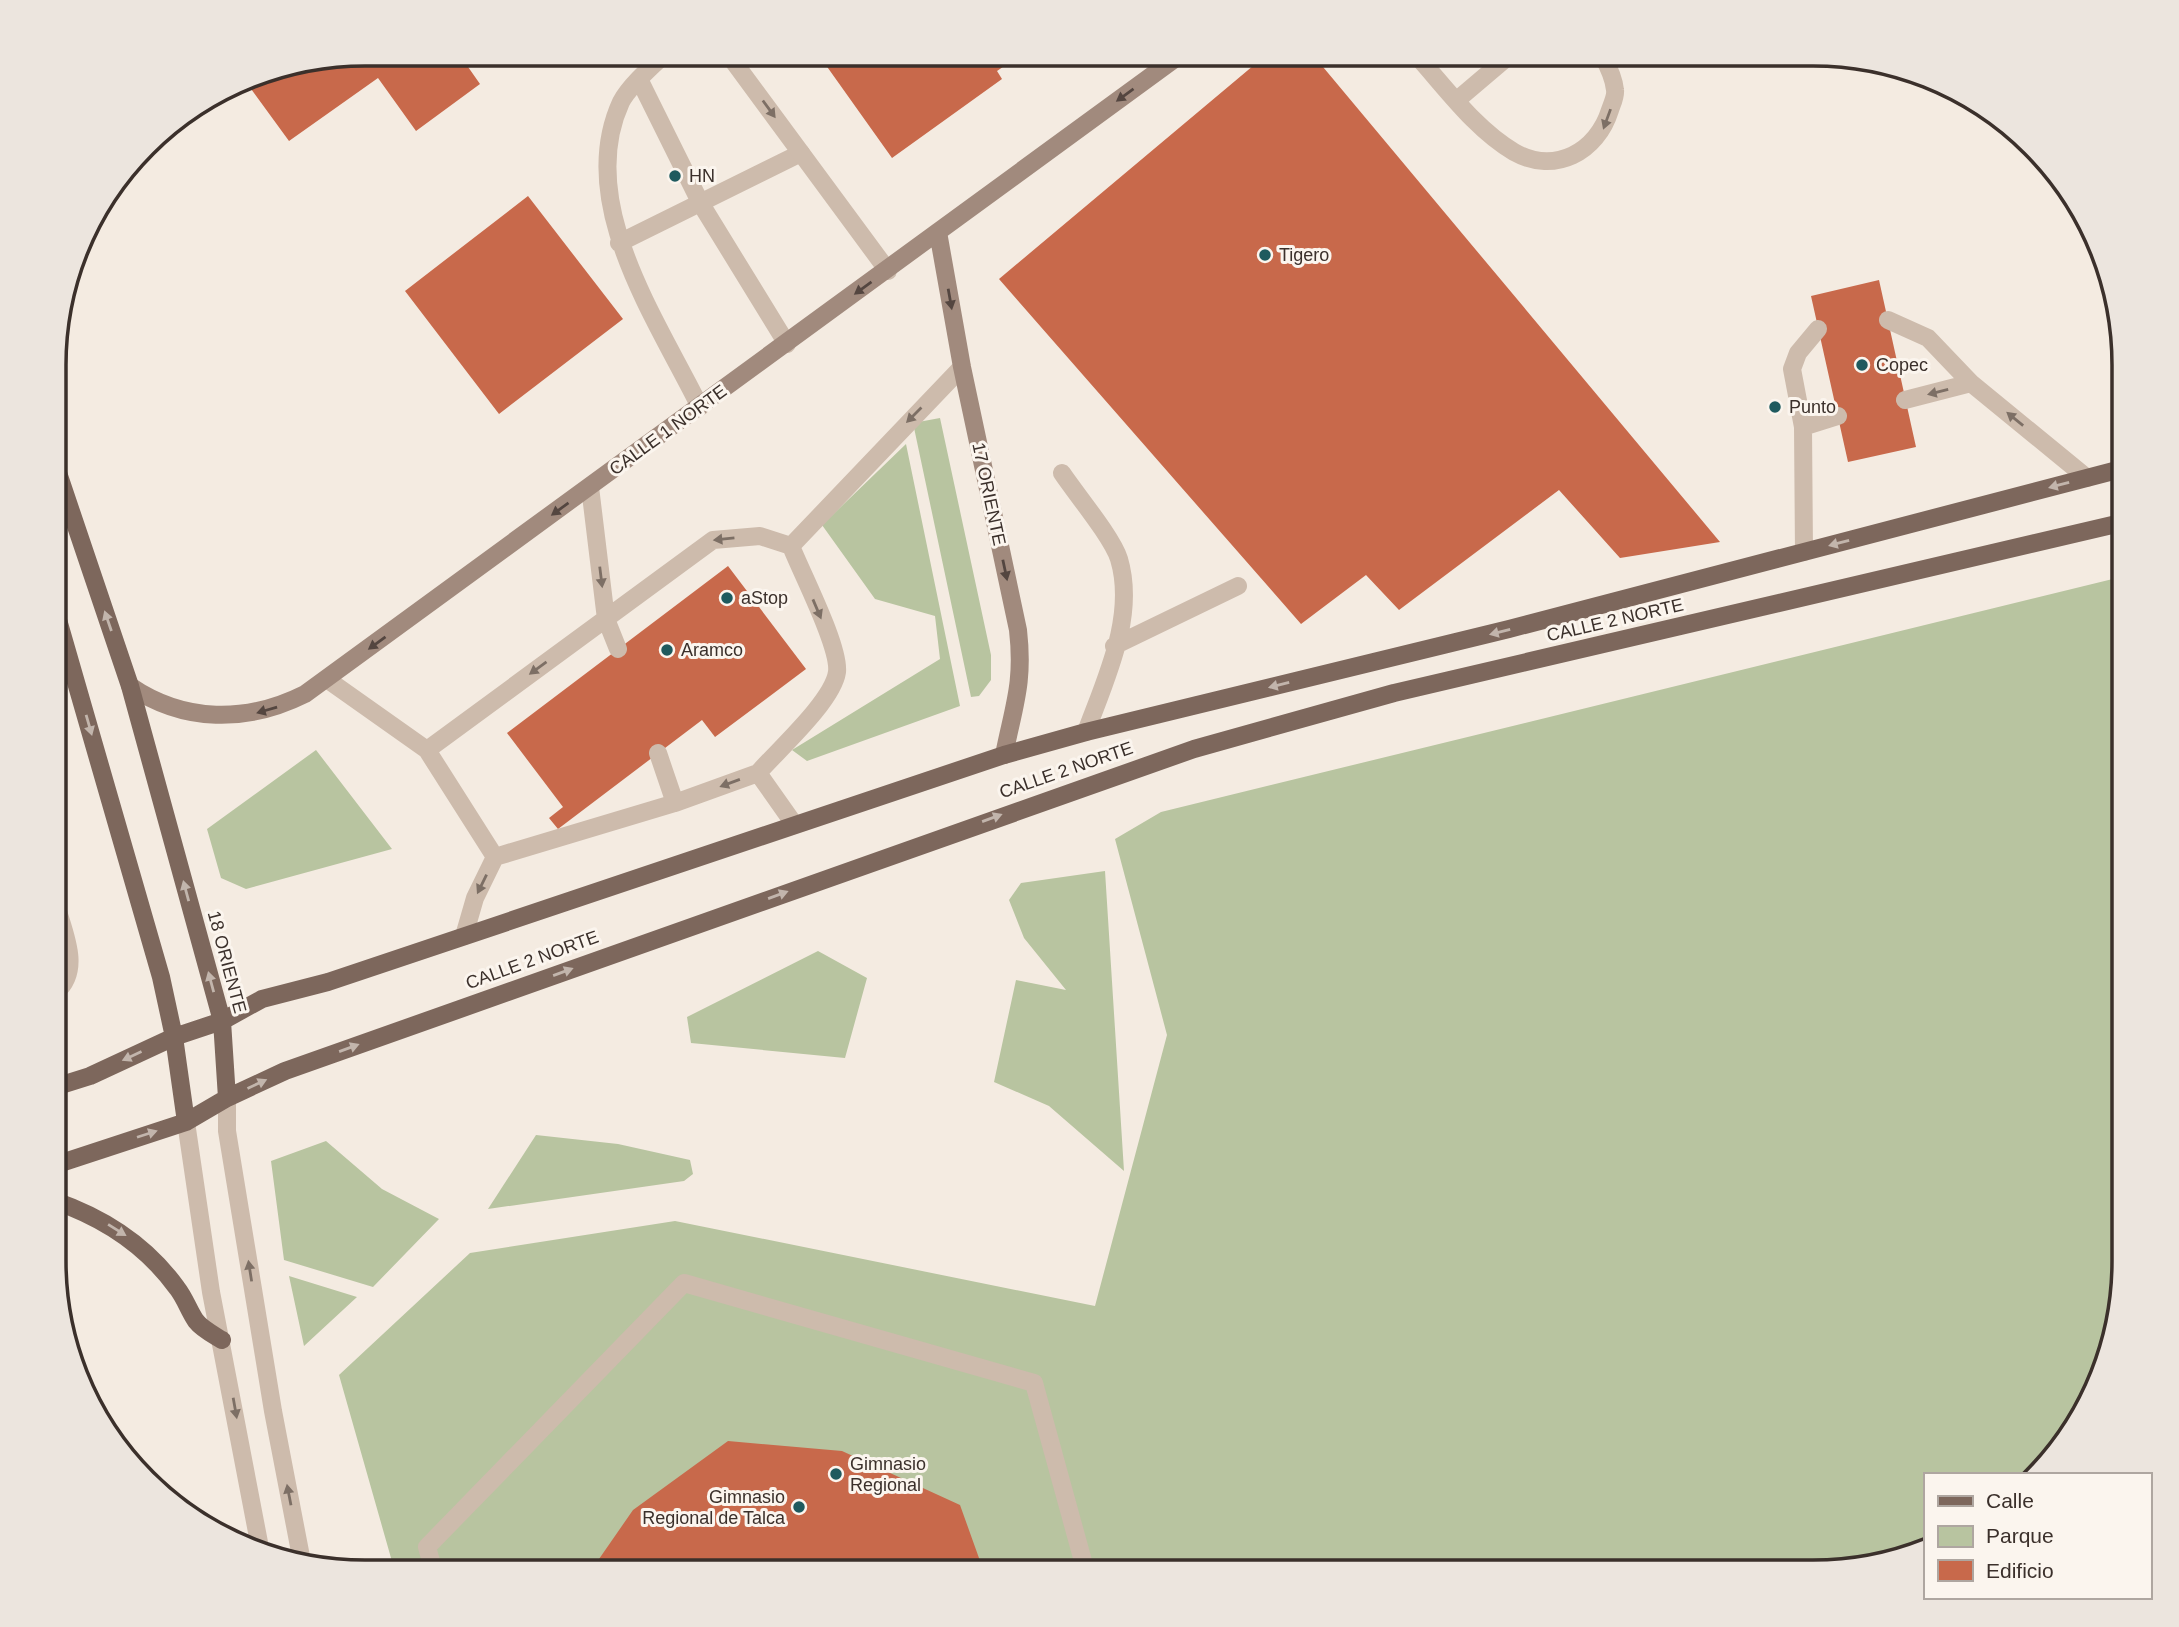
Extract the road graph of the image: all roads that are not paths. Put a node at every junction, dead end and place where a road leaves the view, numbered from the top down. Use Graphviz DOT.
graph roads {
  1 [pos="653,66"];
  2 [pos="737,66"];
  3 [pos="1165,66"];
  4 [pos="1426,66"];
  5 [pos="1497,66"];
  6 [pos="1606,66"];
  7 [pos="640,80"];
  8 [pos="1457,100"];
  9 [pos="801,153"];
  10 [pos="701,204"];
  11 [pos="938,232"];
  12 [pos="619,243"];
  13 [pos="888,271"];
  14 [pos="1888,320"];
  15 [pos="1818,329"];
  16 [pos="787,344"];
  17 [pos="962,367"];
  18 [pos="1971,383"];
  19 [pos="1905,400"];
  20 [pos="700,407"];
  21 [pos="1838,416"];
  22 [pos="1803,427"];
  23 [pos="2113,471"];
  24 [pos="1062,473"];
  25 [pos="2087,478"];
  26 [pos="590,487"];
  27 [pos="66,497"];
  28 [pos="2113,525"];
  29 [pos="791,546"];
  30 [pos="1804,552"];
  31 [pos="1238,586"];
  32 [pos="606,619"];
  33 [pos="1115,646"];
  34 [pos="66,648"];
  35 [pos="618,649"];
  36 [pos="328,680"];
  37 [pos="130,686"];
  38 [pos="1086,732"];
  39 [pos="427,750"];
  40 [pos="658,753"];
  41 [pos="1004,755"];
  42 [pos="758,773"];
  43 [pos="675,803"];
  44 [pos="794,824"];
  45 [pos="495,857"];
  46 [pos="464,936"];
  47 [pos="66,942"];
  48 [pos="66,973"];
  49 [pos="222,1021"];
  50 [pos="174,1037"];
  51 [pos="66,1084"];
  52 [pos="227,1098"];
  53 [pos="186,1122"];
  54 [pos="66,1161"];
  55 [pos="66,1205"];
  56 [pos="222,1340"];
  57 [pos="259,1541"];
  58 [pos="300,1553"];
  59 [pos="431,1560"];
  60 [pos="1083,1560"];
  1 -- 7 [label="street"];
  2 -- 9 [label="street, one-way"];
  3 -- 11 [label="main road, CALLE 1 NORTE, one-way"];
  4 -- 8 [label="street"];
  5 -- 8 [label="street"];
  6 -- 8 [label="street, one-way"];
  7 -- 10 [label="street"];
  7 -- 12 [label="street"];
  9 -- 10 [label="street"];
  9 -- 13 [label="street"];
  10 -- 12 [label="street"];
  10 -- 16 [label="street"];
  11 -- 13 [label="main road, CALLE 1 NORTE"];
  11 -- 17 [label="main road, 17 ORIENTE, one-way"];
  12 -- 20 [label="street"];
  13 -- 16 [label="main road, CALLE 1 NORTE, one-way"];
  14 -- 18 [label="street"];
  15 -- 22 [label="street"];
  16 -- 20 [label="main road, CALLE 1 NORTE"];
  17 -- 29 [label="street, one-way"];
  17 -- 41 [label="main road, 17 ORIENTE, one-way"];
  18 -- 19 [label="street, one-way"];
  25 -- 18 [label="street, one-way"];
  20 -- 26 [label="main road, CALLE 1 NORTE"];
  21 -- 22 [label="street"];
  22 -- 30 [label="street"];
  23 -- 25 [label="main road, CALLE 2 NORTE"];
  24 -- 33 [label="street"];
  25 -- 30 [label="main road, CALLE 2 NORTE, one-way"];
  26 -- 32 [label="street, one-way"];
  26 -- 36 [label="main road, CALLE 1 NORTE, one-way"];
  37 -- 27 [label="main road, 18 ORIENTE, one-way"];
  52 -- 28 [label="main road, CALLE 2 NORTE, one-way"];
  29 -- 32 [label="street, one-way"];
  29 -- 42 [label="street, one-way"];
  30 -- 38 [label="main road, CALLE 2 NORTE, one-way"];
  31 -- 33 [label="street"];
  32 -- 35 [label="street"];
  32 -- 39 [label="street, one-way"];
  33 -- 38 [label="street"];
  34 -- 50 [label="main road, one-way"];
  36 -- 37 [label="main road, CALLE 1 NORTE, one-way"];
  36 -- 39 [label="street"];
  49 -- 37 [label="main road, 18 ORIENTE, one-way"];
  38 -- 41 [label="main road, CALLE 2 NORTE"];
  39 -- 45 [label="street"];
  40 -- 43 [label="street"];
  41 -- 44 [label="main road, CALLE 2 NORTE"];
  42 -- 43 [label="street, one-way"];
  42 -- 44 [label="street"];
  43 -- 45 [label="street"];
  44 -- 46 [label="main road, CALLE 2 NORTE"];
  45 -- 46 [label="street, one-way"];
  46 -- 49 [label="main road, CALLE 2 NORTE"];
  47 -- 48 [label="street"];
  49 -- 50 [label="main road, CALLE 2 NORTE"];
  49 -- 52 [label="main road, 18 ORIENTE"];
  50 -- 51 [label="main road, CALLE 2 NORTE, one-way"];
  50 -- 53 [label="main road"];
  52 -- 53 [label="main road, CALLE 2 NORTE"];
  58 -- 52 [label="street, 18 ORIENTE, one-way"];
  54 -- 53 [label="main road, CALLE 2 NORTE, one-way"];
  53 -- 56 [label="street"];
  55 -- 56 [label="main road, one-way"];
  56 -- 57 [label="street, one-way"];
  59 -- 60 [label="street"];
}
